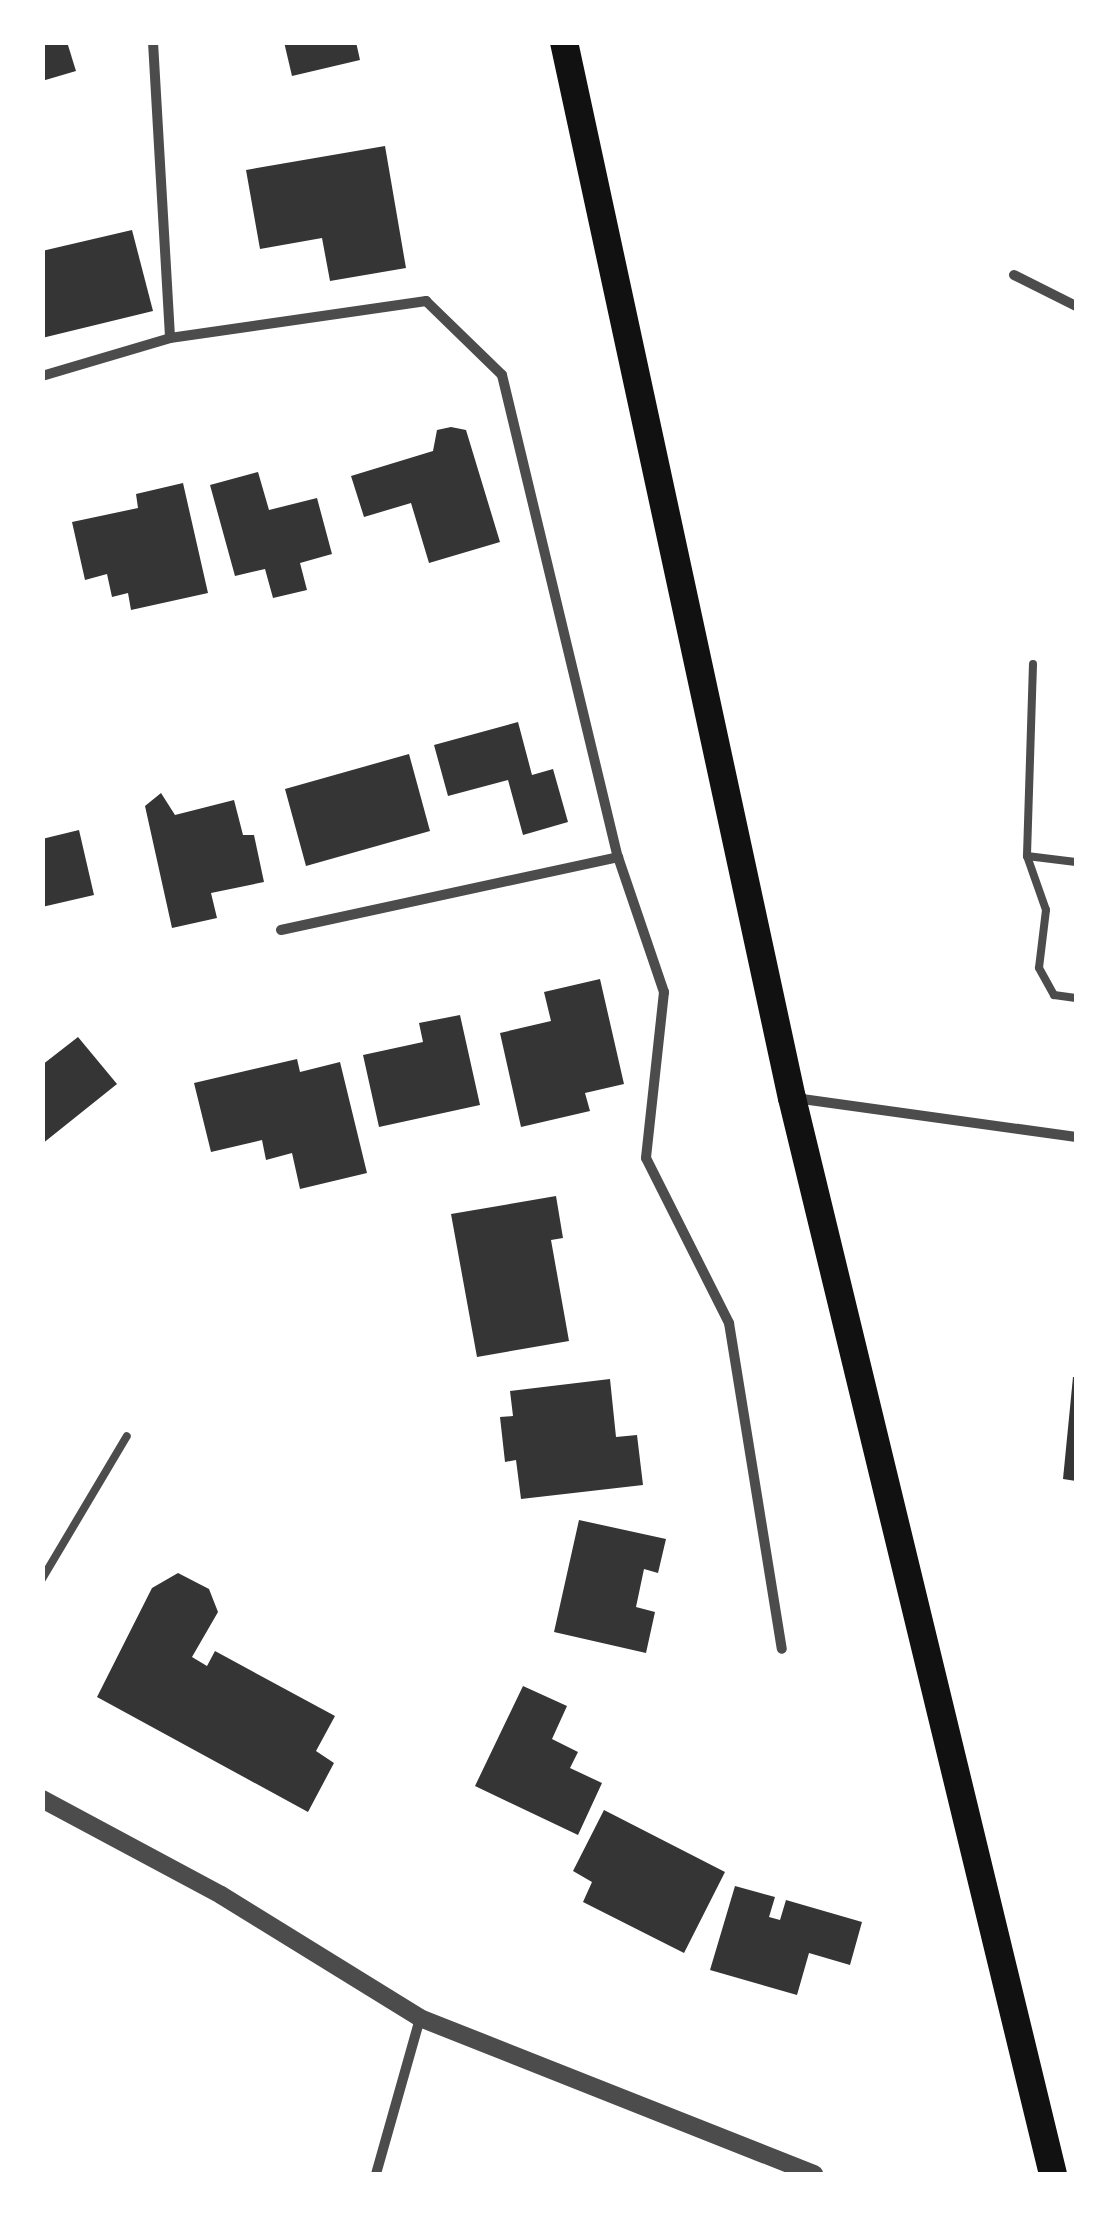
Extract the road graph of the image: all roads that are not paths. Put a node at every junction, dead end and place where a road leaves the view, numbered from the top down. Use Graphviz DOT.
graph roads {
  1 [pos="153,42"];
  2 [pos="564,42"];
  3 [pos="1014,275"];
  4 [pos="1076,306"];
  5 [pos="170,338"];
  6 [pos="42,376"];
  7 [pos="1034,664"];
  8 [pos="618,856"];
  9 [pos="1026,856"];
  10 [pos="1076,862"];
  11 [pos="282,930"];
  12 [pos="1076,998"];
  13 [pos="792,1098"];
  14 [pos="1076,1137"];
  15 [pos="127,1436"];
  16 [pos="42,1578"];
  17 [pos="782,1649"];
  18 [pos="42,1799"];
  19 [pos="420,2018"];
  20 [pos="376,2174"];
  21 [pos="814,2174"];
  22 [pos="1053,2174"];
  1 -- 5 [label="street"];
  2 -- 13 [label="highway"];
  3 -- 4 [label="street"];
  5 -- 6 [label="street"];
  5 -- 8 [label="street"];
  7 -- 9 [label="lane"];
  8 -- 11 [label="street"];
  8 -- 17 [label="street"];
  9 -- 10 [label="lane"];
  9 -- 12 [label="lane"];
  13 -- 14 [label="street"];
  13 -- 22 [label="highway"];
  15 -- 16 [label="lane"];
  18 -- 19 [label="street"];
  19 -- 20 [label="street"];
  19 -- 21 [label="street"];
}
